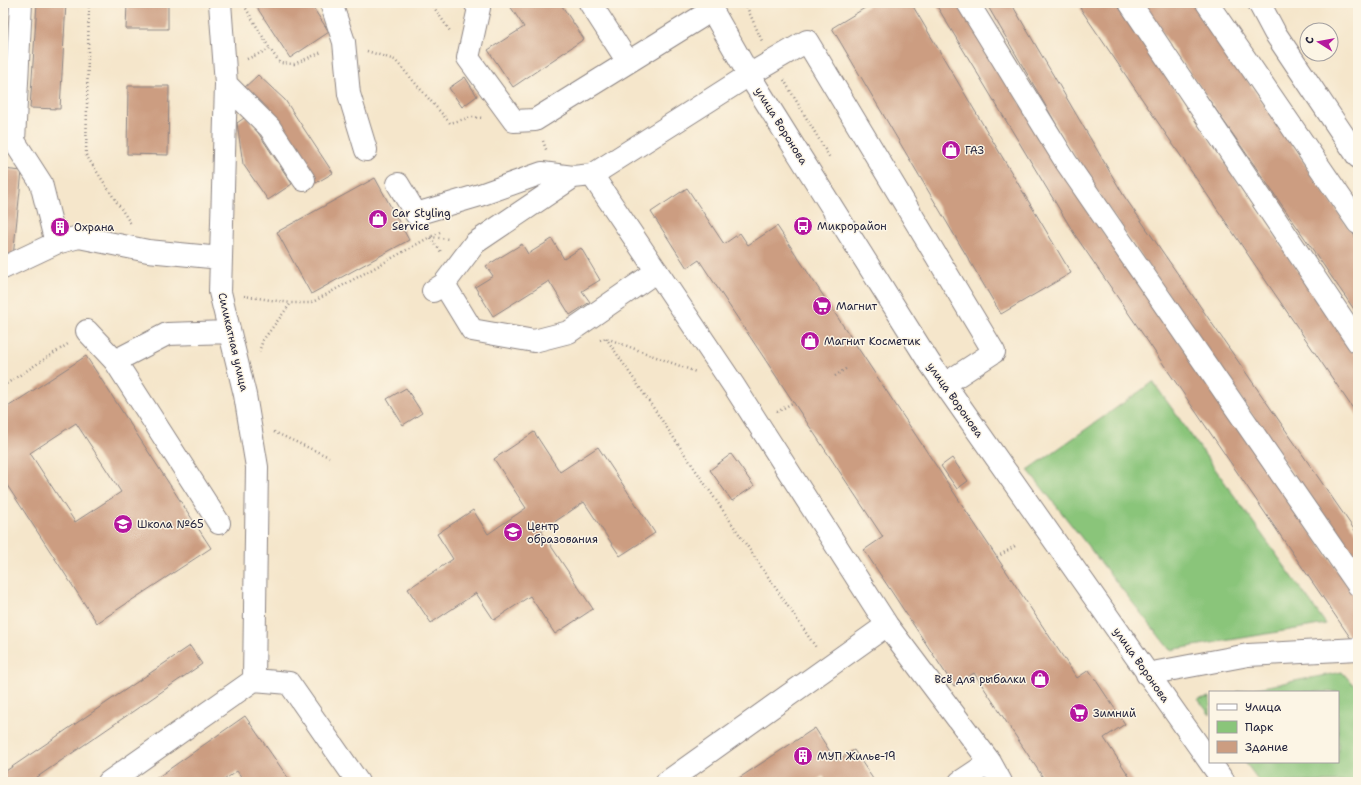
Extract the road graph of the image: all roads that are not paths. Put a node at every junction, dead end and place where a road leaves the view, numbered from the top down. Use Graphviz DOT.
graph roads {
  1 [pos="21,3"];
  2 [pos="220,3"];
  3 [pos="331,3"];
  4 [pos="476,3"];
  5 [pos="590,3"];
  6 [pos="968,3"];
  7 [pos="1130,3"];
  8 [pos="1207,3"];
  9 [pos="1259,3"];
  10 [pos="710,6"];
  11 [pos="628,62"];
  12 [pos="749,75"];
  13 [pos="226,84"];
  14 [pos="9,140"];
  15 [pos="366,150"];
  16 [pos="1358,157"];
  17 [pos="583,176"];
  18 [pos="304,180"];
  19 [pos="398,184"];
  20 [pos="1358,223"];
  21 [pos="56,243"];
  22 [pos="221,258"];
  23 [pos="3,268"];
  24 [pos="657,271"];
  25 [pos="87,331"];
  26 [pos="229,332"];
  27 [pos="1358,342"];
  28 [pos="115,361"];
  29 [pos="944,384"];
  30 [pos="219,523"];
  31 [pos="1358,585"];
  32 [pos="887,625"];
  33 [pos="1358,649"];
  34 [pos="1147,674"];
  35 [pos="254,680"];
  36 [pos="1209,761"];
  37 [pos="990,762"];
  38 [pos="1210,763"];
  39 [pos="109,782"];
  40 [pos="358,782"];
  41 [pos="668,782"];
  42 [pos="960,782"];
  43 [pos="1001,782"];
  44 [pos="1224,782"];
  1 -- 14 [label="main road"];
  2 -- 13 [label="main road, Силикатная улица"];
  3 -- 15 [label="main road"];
  4 -- 11 [label="main road"];
  5 -- 11 [label="main road"];
  6 -- 31 [label="main road"];
  7 -- 27 [label="main road"];
  8 -- 20 [label="main road"];
  9 -- 16 [label="main road"];
  10 -- 11 [label="main road"];
  10 -- 12 [label="main road, улица Воронова"];
  12 -- 17 [label="main road"];
  12 -- 29 [label="main road, улица Воронова"];
  12 -- 29 [label="main road"];
  13 -- 18 [label="main road"];
  13 -- 22 [label="main road, Силикатная улица"];
  14 -- 21 [label="main road"];
  17 -- 19 [label="main road"];
  17 -- 24 [label="main road"];
  17 -- 24 [label="main road"];
  21 -- 22 [label="main road"];
  21 -- 23 [label="main road"];
  22 -- 26 [label="main road, Силикатная улица"];
  24 -- 32 [label="main road"];
  25 -- 28 [label="main road"];
  26 -- 28 [label="main road"];
  26 -- 35 [label="main road, Силикатная улица"];
  28 -- 30 [label="main road"];
  29 -- 34 [label="main road, улица Воронова"];
  32 -- 37 [label="main road"];
  32 -- 41 [label="main road"];
  33 -- 34 [label="main road"];
  34 -- 36 [label="main road, улица Воронова"];
  35 -- 39 [label="main road"];
  35 -- 40 [label="main road"];
  37 -- 42 [label="main road"];
  37 -- 43 [label="main road"];
  38 -- 44 [label="main road, улица Воронова"];
}
